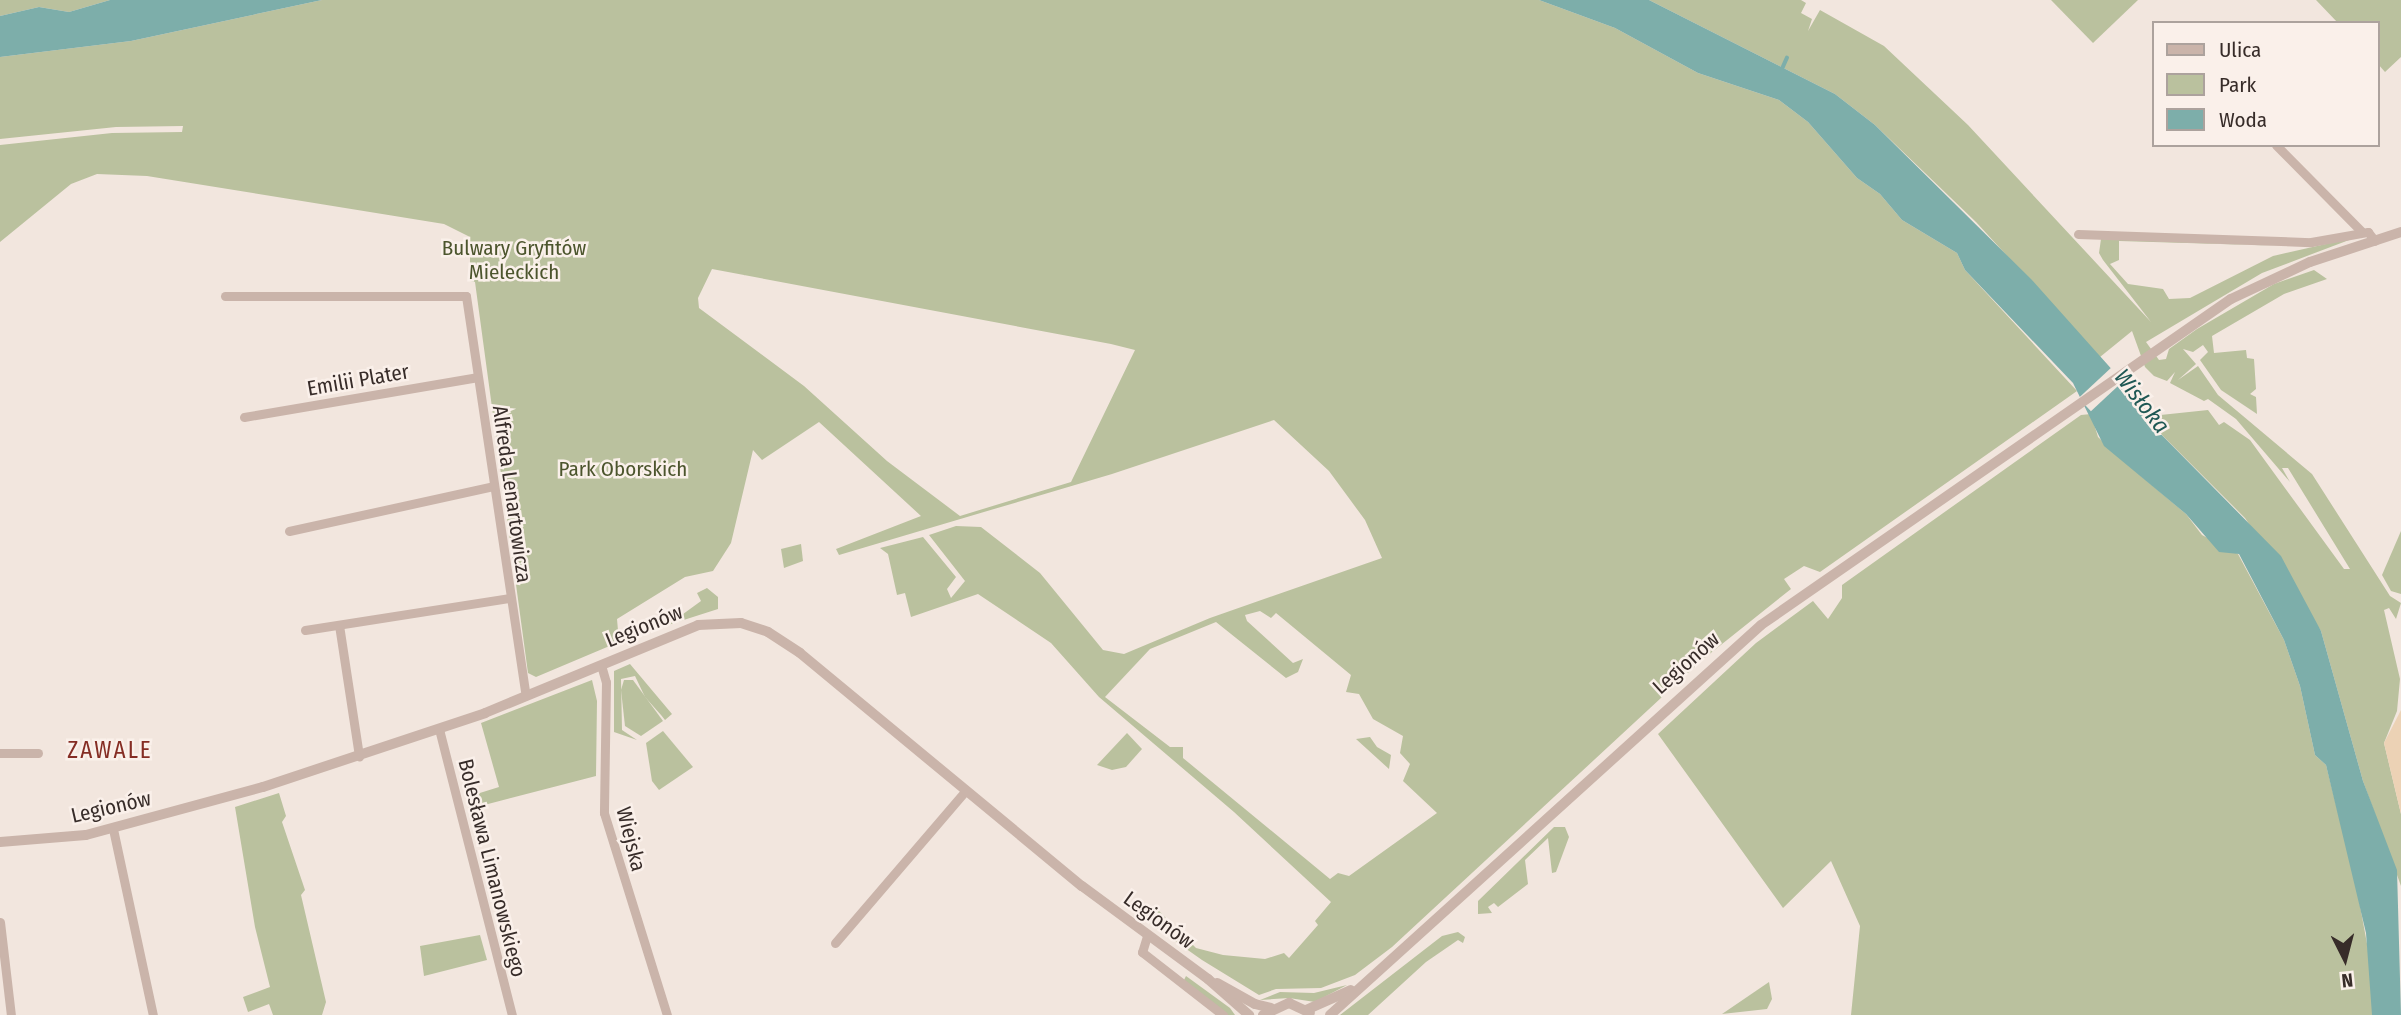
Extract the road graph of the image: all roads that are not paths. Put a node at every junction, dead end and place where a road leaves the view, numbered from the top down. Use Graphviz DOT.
graph roads {
  1 [pos="2278,147"];
  2 [pos="2362,232"];
  3 [pos="2401,232"];
  4 [pos="2078,234"];
  5 [pos="2375,241"];
  6 [pos="225,296"];
  7 [pos="477,377"];
  8 [pos="244,417"];
  9 [pos="493,486"];
  10 [pos="289,531"];
  11 [pos="509,598"];
  12 [pos="339,625"];
  13 [pos="304,630"];
  14 [pos="601,665"];
  15 [pos="526,696"];
  16 [pos="439,729"];
  17 [pos="0,753"];
  18 [pos="38,753"];
  19 [pos="359,756"];
  20 [pos="965,790"];
  21 [pos="113,829"];
  22 [pos="0,842"];
  23 [pos="0,922"];
  24 [pos="1147,936"];
  25 [pos="835,943"];
  26 [pos="1208,979"];
  27 [pos="1360,985"];
  28 [pos="1267,1011"];
  29 [pos="1309,1012"];
  30 [pos="11,1015"];
  31 [pos="153,1015"];
  32 [pos="512,1015"];
  33 [pos="667,1015"];
  34 [pos="1223,1015"];
  35 [pos="1249,1015"];
  36 [pos="1330,1015"];
  1 -- 2 [label="street"];
  2 -- 4 [label="street"];
  2 -- 5 [label="street"];
  3 -- 5 [label="street, Legionów"];
  5 -- 27 [label="street, Legionów"];
  6 -- 7 [label="street, Alfreda Lenartowicza"];
  7 -- 8 [label="street, Emilii Plater"];
  7 -- 9 [label="street, Alfreda Lenartowicza"];
  9 -- 10 [label="street"];
  9 -- 11 [label="street, Alfreda Lenartowicza"];
  11 -- 12 [label="street"];
  11 -- 15 [label="street, Alfreda Lenartowicza"];
  12 -- 13 [label="street"];
  12 -- 19 [label="street"];
  14 -- 15 [label="street, Legionów"];
  14 -- 20 [label="street, Legionów"];
  14 -- 33 [label="street, Wiejska"];
  15 -- 16 [label="street, Legionów"];
  16 -- 19 [label="street, Legionów"];
  16 -- 32 [label="street, Bolesława Limanowskiego"];
  17 -- 18 [label="street"];
  19 -- 21 [label="street, Legionów"];
  20 -- 24 [label="street, Legionów"];
  20 -- 25 [label="street"];
  21 -- 22 [label="street, Legionów"];
  21 -- 31 [label="street"];
  23 -- 30 [label="street"];
  24 -- 26 [label="street, Legionów"];
  24 -- 34 [label="street"];
  26 -- 28 [label="street, Legionów"];
  26 -- 35 [label="street, Legionów"];
  27 -- 29 [label="street, Legionów"];
  27 -- 36 [label="street, Legionów"];
  28 -- 29 [label="street, Legionów"];
}
